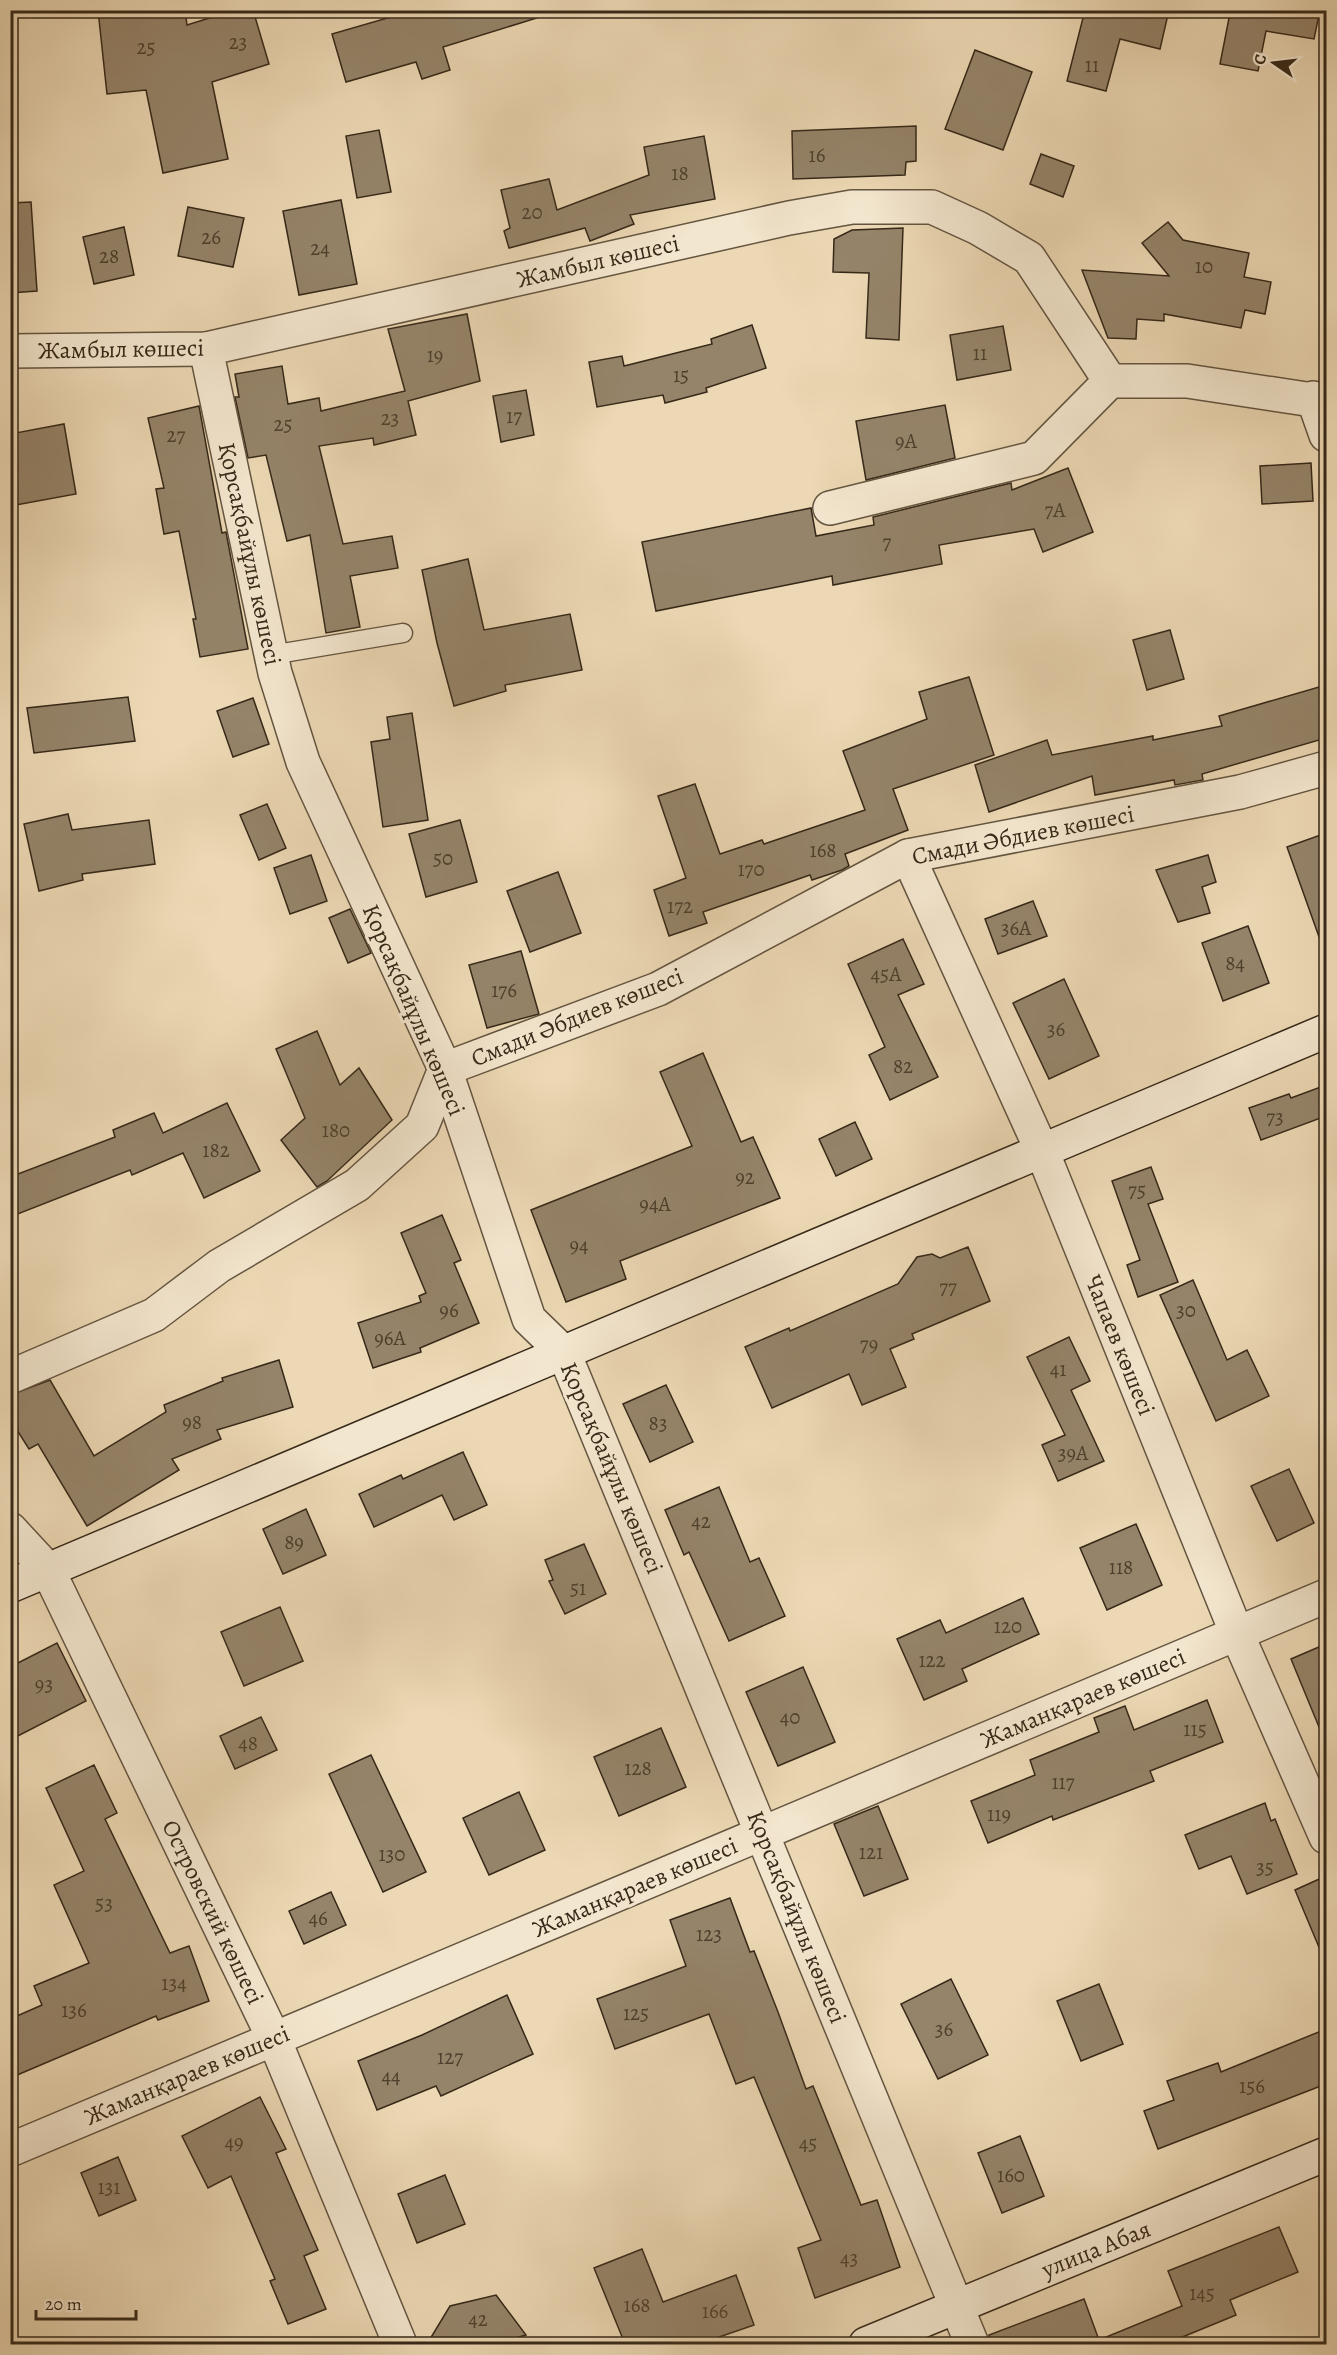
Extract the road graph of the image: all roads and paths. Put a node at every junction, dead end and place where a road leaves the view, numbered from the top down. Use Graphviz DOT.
graph roads {
  1 [pos="206,349"];
  2 [pos="10,351"];
  3 [pos="1110,381"];
  4 [pos="1320,400"];
  5 [pos="1326,435"];
  6 [pos="830,508"];
  7 [pos="402,633"];
  8 [pos="271,655"];
  9 [pos="1326,768"];
  10 [pos="908,856"];
  11 [pos="1326,1030"];
  12 [pos="445,1069"];
  13 [pos="1042,1151"];
  14 [pos="564,1353"];
  15 [pos="10,1377"];
  16 [pos="10,1529"];
  17 [pos="48,1570"];
  18 [pos="10,1586"];
  19 [pos="1326,1596"];
  20 [pos="1237,1634"];
  21 [pos="763,1833"];
  22 [pos="1326,1837"];
  23 [pos="274,2039"];
  24 [pos="10,2150"];
  25 [pos="1326,2154"];
  26 [pos="956,2307"];
  27 [pos="400,2344"];
  28 [pos="866,2344"];
  29 [pos="972,2344"];
  1 -- 2 [label="street, Жамбыл көшесі"];
  1 -- 3 [label="street, Жамбыл көшесі"];
  1 -- 8 [label="street, Қорсақбайұлы көшесі"];
  3 -- 4 [label="street"];
  3 -- 6 [label="street"];
  4 -- 5 [label="street"];
  7 -- 8 [label="lane"];
  8 -- 12 [label="street, Қорсақбайұлы көшесі"];
  9 -- 10 [label="street, Смади Әбдиев көшесі"];
  10 -- 12 [label="street, Смади Әбдиев көшесі"];
  10 -- 13 [label="street, Чапаев көшесі"];
  11 -- 13 [label="street"];
  12 -- 14 [label="street, Қорсақбайұлы көшесі"];
  12 -- 15 [label="street, Смади Әбдиев көшесі"];
  13 -- 14 [label="street"];
  13 -- 20 [label="street, Чапаев көшесі"];
  14 -- 17 [label="street"];
  14 -- 21 [label="street, Қорсақбайұлы көшесі"];
  16 -- 17 [label="street, Островский көшесі"];
  17 -- 18 [label="street"];
  17 -- 23 [label="street, Островский көшесі"];
  19 -- 20 [label="street, Жаманқараев көшесі"];
  20 -- 21 [label="street, Жаманқараев көшесі"];
  20 -- 22 [label="street, Чапаев көшесі"];
  21 -- 23 [label="street, Жаманқараев көшесі"];
  21 -- 26 [label="street, Қорсақбайұлы көшесі"];
  23 -- 24 [label="street, Жаманқараев көшесі"];
  23 -- 27 [label="street, Островский көшесі"];
  25 -- 26 [label="street, улица Абая"];
  26 -- 28 [label="street, улица Абая"];
  26 -- 29 [label="street, Қорсақбайұлы көшесі"];
}
